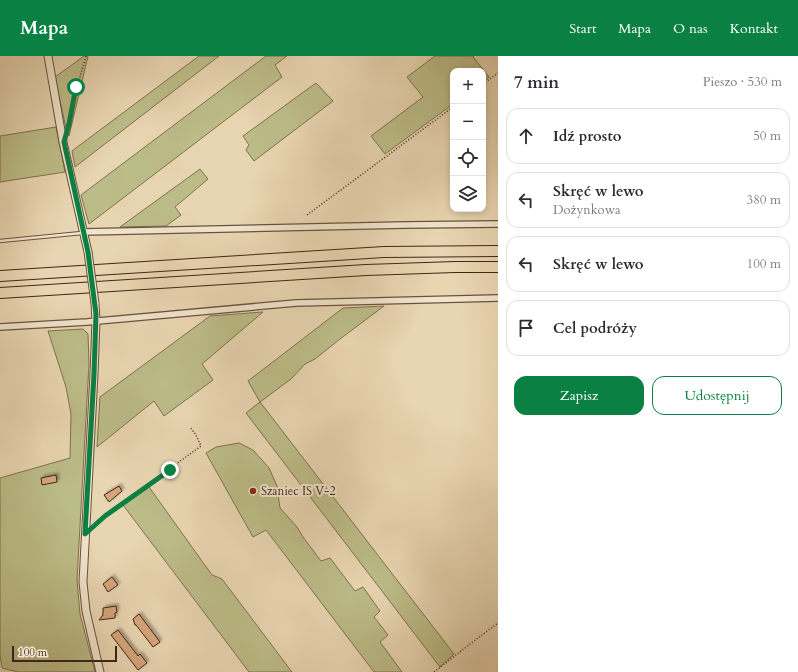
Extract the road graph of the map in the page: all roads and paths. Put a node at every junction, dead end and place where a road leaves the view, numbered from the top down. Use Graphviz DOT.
graph roads {
  1 [pos="48,56"];
  2 [pos="86,56"];
  3 [pos="498,73"];
  4 [pos="486,82"];
  5 [pos="450,108"];
  6 [pos="64,142"];
  7 [pos="307,215"];
  8 [pos="498,224"];
  9 [pos="84,232"];
  10 [pos="0,241"];
  11 [pos="498,251"];
  12 [pos="498,267"];
  13 [pos="0,276"];
  14 [pos="0,293"];
  15 [pos="498,298"];
  16 [pos="96,321"];
  17 [pos="0,327"];
  18 [pos="190,427"];
  19 [pos="85,534"];
  20 [pos="498,623"];
  21 [pos="100,672"];
  22 [pos="434,672"];
  1 -- 6 [label="street"];
  2 -- 6 [label="path"];
  3 -- 4 [label="path"];
  5 -- 7 [label="path"];
  6 -- 9 [label="street"];
  8 -- 9 [label="street"];
  9 -- 10 [label="lane"];
  9 -- 16 [label="street, bridge"];
  11 -- 13 [label="highway"];
  12 -- 14 [label="highway"];
  15 -- 16 [label="street"];
  16 -- 17 [label="street"];
  16 -- 19 [label="street"];
  18 -- 19 [label="path"];
  19 -- 21 [label="street"];
  20 -- 22 [label="path"];
}
